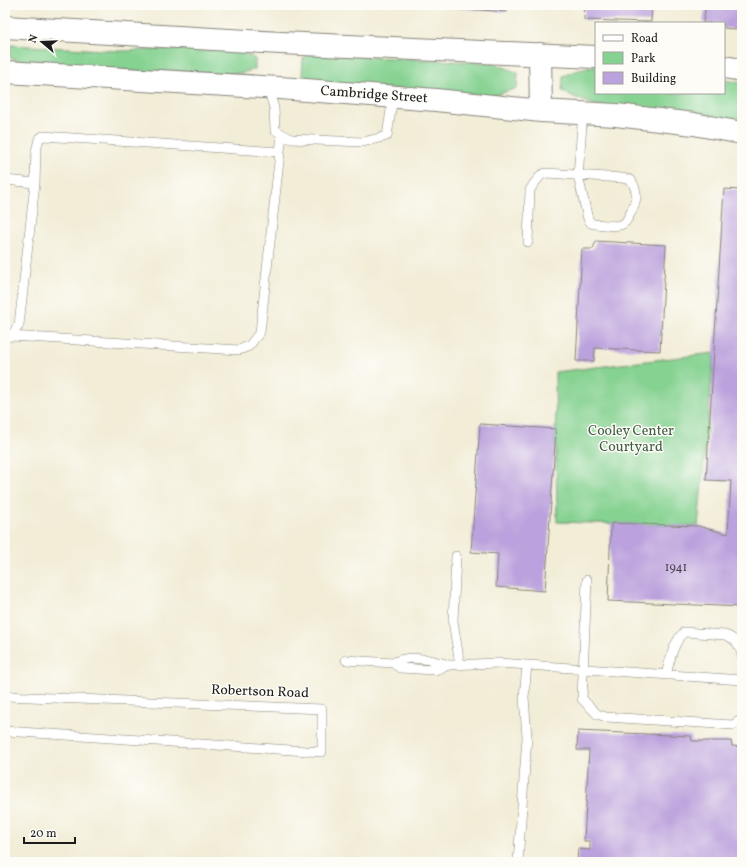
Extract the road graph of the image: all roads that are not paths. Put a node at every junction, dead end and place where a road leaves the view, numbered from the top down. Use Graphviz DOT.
graph roads {
  1 [pos="5,27"];
  2 [pos="540,54"];
  3 [pos="595,57"];
  4 [pos="725,67"];
  5 [pos="742,70"];
  6 [pos="5,72"];
  7 [pos="268,87"];
  8 [pos="393,97"];
  9 [pos="541,111"];
  10 [pos="583,113"];
  11 [pos="742,133"];
  12 [pos="282,134"];
  13 [pos="280,152"];
  14 [pos="578,176"];
  15 [pos="5,180"];
  16 [pos="35,183"];
  17 [pos="528,242"];
  18 [pos="8,337"];
  19 [pos="456,556"];
  20 [pos="587,580"];
  21 [pos="742,656"];
  22 [pos="346,660"];
  23 [pos="460,665"];
  24 [pos="527,665"];
  25 [pos="583,669"];
  26 [pos="666,675"];
  27 [pos="742,680"];
  28 [pos="5,696"];
  29 [pos="742,719"];
  30 [pos="5,731"];
  31 [pos="518,862"];
  1 -- 2 [label="street"];
  2 -- 3 [label="street"];
  2 -- 9 [label="street"];
  4 -- 5 [label="street"];
  6 -- 7 [label="street, Cambridge Street"];
  7 -- 8 [label="street, Cambridge Street"];
  7 -- 12 [label="lane"];
  8 -- 9 [label="street, Cambridge Street"];
  8 -- 12 [label="lane"];
  9 -- 10 [label="street, Cambridge Street"];
  10 -- 11 [label="street, Cambridge Street"];
  10 -- 14 [label="lane"];
  12 -- 13 [label="lane"];
  13 -- 16 [label="lane"];
  13 -- 18 [label="lane"];
  14 -- 14 [label="lane"];
  14 -- 17 [label="lane"];
  15 -- 16 [label="lane"];
  16 -- 18 [label="lane"];
  19 -- 23 [label="lane"];
  20 -- 25 [label="lane"];
  21 -- 26 [label="lane"];
  22 -- 23 [label="lane"];
  23 -- 24 [label="lane"];
  24 -- 25 [label="lane"];
  24 -- 31 [label="lane"];
  25 -- 26 [label="lane"];
  25 -- 29 [label="lane"];
  26 -- 27 [label="lane"];
  28 -- 30 [label="lane, Robertson Road"];
}
